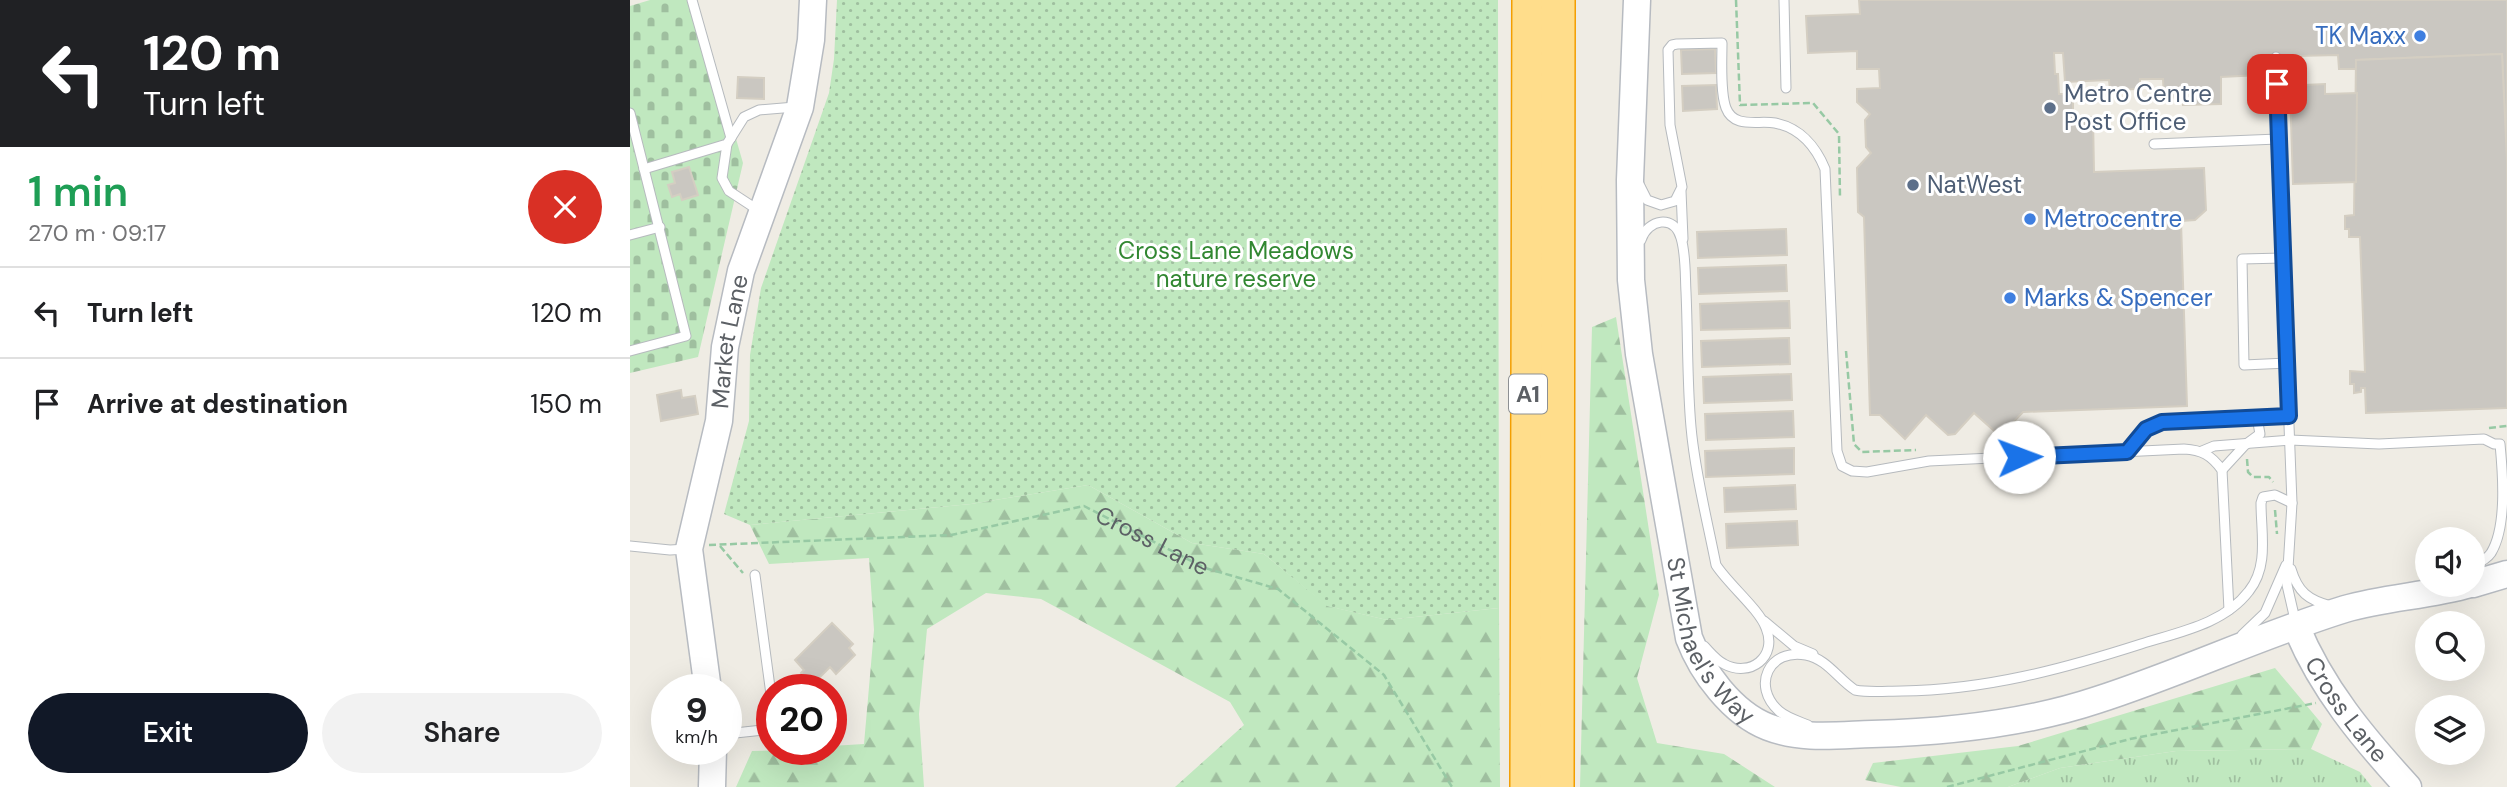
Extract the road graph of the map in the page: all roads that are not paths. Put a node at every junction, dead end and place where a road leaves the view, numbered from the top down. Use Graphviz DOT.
graph roads {
  1 [pos="692,0"];
  2 [pos="813,0"];
  3 [pos="1529,0"];
  4 [pos="1558,0"];
  5 [pos="1637,0"];
  6 [pos="1784,0"];
  7 [pos="2276,57"];
  8 [pos="1786,89"];
  9 [pos="800,107"];
  10 [pos="630,113"];
  11 [pos="1632,119"];
  12 [pos="632,130"];
  13 [pos="2278,139"];
  14 [pos="729,141"];
  15 [pos="2154,144"];
  16 [pos="645,169"];
  17 [pos="1681,191"];
  18 [pos="762,213"];
  19 [pos="660,227"];
  20 [pos="630,235"];
  21 [pos="1684,248"];
  22 [pos="2283,258"];
  23 [pos="1631,280"];
  24 [pos="630,351"];
  25 [pos="2287,363"];
  26 [pos="2289,416"];
  27 [pos="2252,418"];
  28 [pos="2290,440"];
  29 [pos="2504,443"];
  30 [pos="2245,445"];
  31 [pos="2202,451"];
  32 [pos="2127,452"];
  33 [pos="2222,470"];
  34 [pos="2505,480"];
  35 [pos="2506,499"];
  36 [pos="2292,503"];
  37 [pos="630,546"];
  38 [pos="697,547"];
  39 [pos="2485,558"];
  40 [pos="2288,561"];
  41 [pos="1678,572"];
  42 [pos="2507,574"];
  43 [pos="755,575"];
  44 [pos="2485,580"];
  45 [pos="2415,593"];
  46 [pos="2415,595"];
  47 [pos="2409,596"];
  48 [pos="2347,608"];
  49 [pos="2229,610"];
  50 [pos="1760,618"];
  51 [pos="2296,626"];
  52 [pos="2222,654"];
  53 [pos="1831,668"];
  54 [pos="707,674"];
  55 [pos="768,674"];
  56 [pos="1837,736"];
  57 [pos="713,765"];
  58 [pos="712,787"];
  59 [pos="1527,787"];
  60 [pos="1557,787"];
  61 [pos="2408,787"];
  1 -- 14 [label="lane"];
  2 -- 9 [label="street, Market Lane"];
  3 -- 59 [label="highway, A1"];
  4 -- 60 [label="highway, A1"];
  5 -- 11 [label="street, St Michael's Way"];
  6 -- 8 [label="lane"];
  7 -- 13 [label="lane"];
  9 -- 14 [label="lane"];
  9 -- 18 [label="street, Market Lane"];
  10 -- 12 [label="lane"];
  11 -- 17 [label="lane"];
  11 -- 23 [label="street, St Michael's Way"];
  12 -- 16 [label="lane"];
  13 -- 15 [label="lane"];
  13 -- 22 [label="lane"];
  14 -- 16 [label="lane"];
  14 -- 18 [label="lane"];
  16 -- 19 [label="lane"];
  17 -- 21 [label="lane"];
  17 -- 32 [label="lane"];
  18 -- 38 [label="street, Market Lane"];
  19 -- 20 [label="lane"];
  19 -- 24 [label="lane"];
  21 -- 23 [label="lane"];
  21 -- 50 [label="lane"];
  22 -- 25 [label="lane"];
  22 -- 25 [label="lane"];
  23 -- 41 [label="street, St Michael's Way"];
  25 -- 26 [label="lane"];
  26 -- 27 [label="lane"];
  26 -- 28 [label="lane"];
  27 -- 30 [label="lane"];
  27 -- 32 [label="lane"];
  28 -- 29 [label="lane"];
  28 -- 30 [label="lane"];
  28 -- 36 [label="lane"];
  29 -- 34 [label="lane"];
  30 -- 31 [label="lane"];
  30 -- 33 [label="lane"];
  31 -- 32 [label="lane"];
  31 -- 33 [label="lane"];
  33 -- 49 [label="lane"];
  34 -- 35 [label="lane"];
  35 -- 39 [label="lane"];
  36 -- 40 [label="lane"];
  36 -- 49 [label="lane"];
  37 -- 38 [label="lane"];
  38 -- 54 [label="street, Market Lane"];
  40 -- 48 [label="lane"];
  40 -- 51 [label="lane"];
  40 -- 52 [label="lane"];
  41 -- 50 [label="lane"];
  41 -- 56 [label="street, St Michael's Way"];
  42 -- 44 [label="street, St Michael's Way"];
  43 -- 55 [label="lane"];
  45 -- 47 [label="lane"];
  46 -- 47 [label="street, St Michael's Way"];
  47 -- 48 [label="street, St Michael's Way"];
  48 -- 51 [label="street, St Michael's Way"];
  49 -- 53 [label="lane"];
  50 -- 53 [label="lane"];
  51 -- 52 [label="street, St Michael's Way"];
  51 -- 61 [label="street, Cross Lane"];
  52 -- 56 [label="street, St Michael's Way"];
  53 -- 56 [label="lane"];
  57 -- 58 [label="street"];
}
